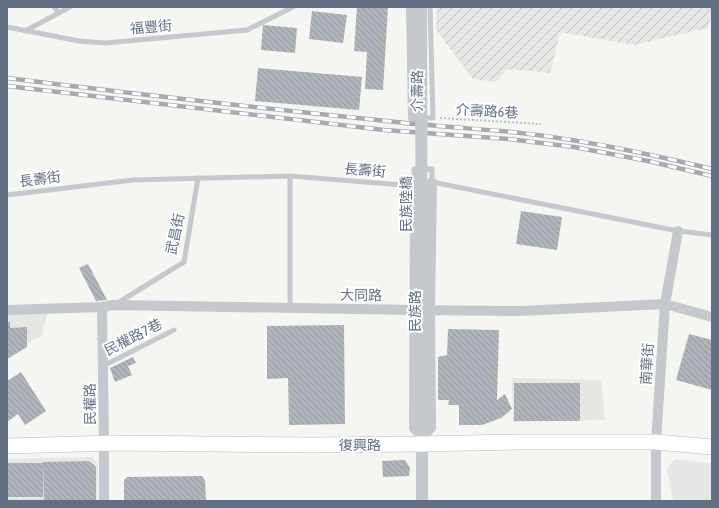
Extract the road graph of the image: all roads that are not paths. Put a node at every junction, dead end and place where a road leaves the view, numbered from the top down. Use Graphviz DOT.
graph roads {
  1 [pos="54,7"];
  2 [pos="70,7"];
  3 [pos="293,7"];
  4 [pos="411,7"];
  5 [pos="421,7"];
  6 [pos="430,7"];
  7 [pos="59,13"];
  8 [pos="7,27"];
  9 [pos="25,31"];
  10 [pos="413,118"];
  11 [pos="290,176"];
  12 [pos="198,178"];
  13 [pos="432,182"];
  14 [pos="415,186"];
  15 [pos="7,195"];
  16 [pos="678,231"];
  17 [pos="712,235"];
  18 [pos="666,304"];
  19 [pos="113,305"];
  20 [pos="102,307"];
  21 [pos="290,308"];
  22 [pos="7,310"];
  23 [pos="414,310"];
  24 [pos="430,310"];
  25 [pos="712,317"];
  26 [pos="174,330"];
  27 [pos="103,366"];
  28 [pos="422,401"];
  29 [pos="422,441"];
  30 [pos="656,442"];
  31 [pos="104,443"];
  32 [pos="7,446"];
  33 [pos="712,446"];
  34 [pos="104,501"];
  35 [pos="422,501"];
  36 [pos="656,501"];
  1 -- 7 [label="lane"];
  2 -- 7 [label="lane"];
  3 -- 9 [label="lane, 福豐街"];
  4 -- 10 [label="street, 介壽路"];
  5 -- 28 [label="street, 民族陸橋, bridge"];
  6 -- 10 [label="lane, 介壽路"];
  7 -- 9 [label="lane"];
  8 -- 9 [label="lane, 福豐街"];
  11 -- 12 [label="lane, 長壽街"];
  11 -- 14 [label="lane, 長壽街"];
  11 -- 21 [label="lane"];
  12 -- 15 [label="lane, 長壽街"];
  12 -- 19 [label="lane, 武昌街"];
  13 -- 14 [label="lane"];
  13 -- 16 [label="lane"];
  13 -- 24 [label="street, 民族路"];
  14 -- 23 [label="street, 民族路"];
  16 -- 17 [label="lane"];
  16 -- 18 [label="street, 南華街"];
  18 -- 24 [label="street, 大同路"];
  18 -- 25 [label="street, 大同路"];
  18 -- 30 [label="street, 南華街"];
  19 -- 20 [label="street, 大同路"];
  19 -- 21 [label="street, 大同路"];
  20 -- 22 [label="street, 大同路"];
  20 -- 27 [label="street, 民權路"];
  21 -- 23 [label="street, 大同路"];
  23 -- 24 [label="street, 大同路"];
  23 -- 29 [label="street, 民族路"];
  24 -- 29 [label="street, 民族路"];
  26 -- 27 [label="lane, 民權路7巷"];
  27 -- 31 [label="street, 民權路"];
  28 -- 29 [label="street, 民族路"];
  29 -- 30 [label="main road, 復興路"];
  29 -- 31 [label="main road, 復興路"];
  29 -- 35 [label="street, 民族路"];
  30 -- 33 [label="main road, 復興路"];
  30 -- 36 [label="street, 南華街"];
  31 -- 32 [label="main road, 復興路"];
  31 -- 34 [label="street, 民權路"];
}
